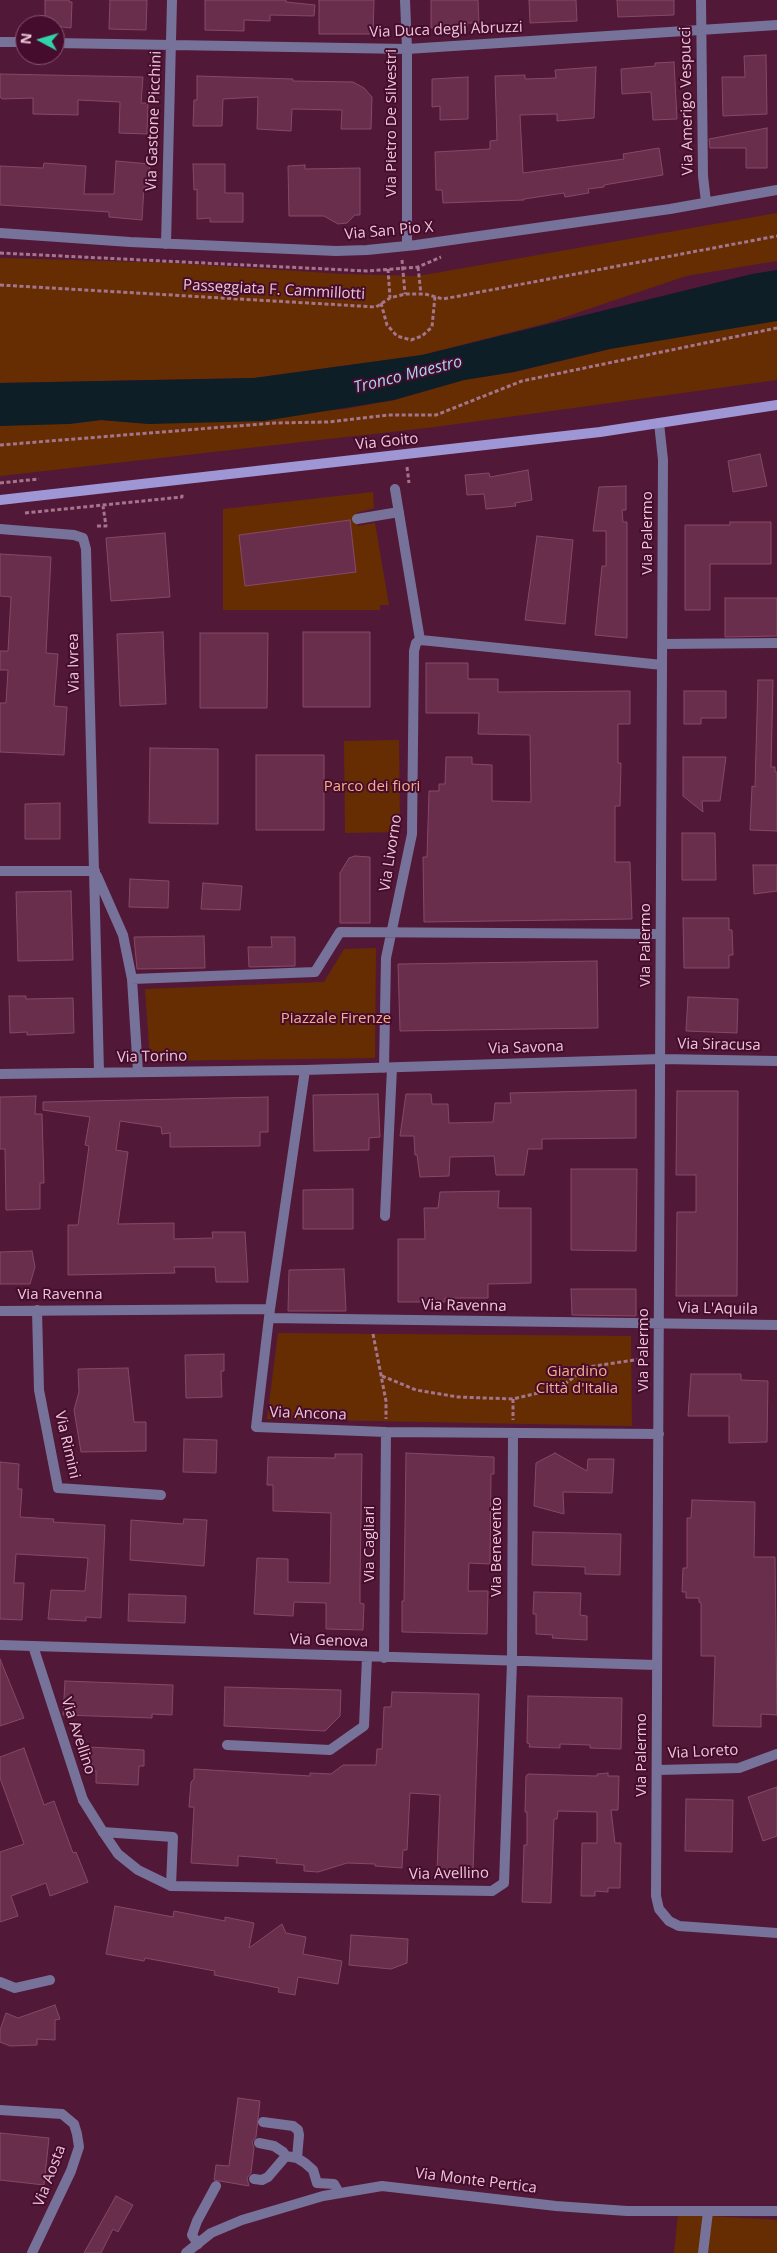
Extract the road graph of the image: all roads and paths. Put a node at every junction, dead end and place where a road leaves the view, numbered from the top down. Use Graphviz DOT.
graph roads {
  1 [pos="172,0"];
  2 [pos="405,0"];
  3 [pos="701,0"];
  4 [pos="777,25"];
  5 [pos="702,30"];
  6 [pos="0,42"];
  7 [pos="15,42"];
  8 [pos="65,42"];
  9 [pos="172,43"];
  10 [pos="407,49"];
  11 [pos="777,190"];
  12 [pos="706,202"];
  13 [pos="0,233"];
  14 [pos="777,236"];
  15 [pos="166,244"];
  16 [pos="407,246"];
  17 [pos="418,267"];
  18 [pos="402,268"];
  19 [pos="388,269"];
  20 [pos="0,285"];
  21 [pos="405,294"];
  22 [pos="421,294"];
  23 [pos="435,296"];
  24 [pos="390,298"];
  25 [pos="380,303"];
  26 [pos="777,328"];
  27 [pos="777,405"];
  28 [pos="659,423"];
  29 [pos="0,445"];
  30 [pos="39,479"];
  31 [pos="0,483"];
  32 [pos="395,489"];
  33 [pos="182,497"];
  34 [pos="0,500"];
  35 [pos="103,506"];
  36 [pos="399,512"];
  37 [pos="19,514"];
  38 [pos="357,519"];
  39 [pos="97,526"];
  40 [pos="0,529"];
  41 [pos="420,640"];
  42 [pos="777,642"];
  43 [pos="663,644"];
  44 [pos="662,666"];
  45 [pos="0,871"];
  46 [pos="94,871"];
  47 [pos="391,933"];
  48 [pos="660,934"];
  49 [pos="132,979"];
  50 [pos="662,1059"];
  51 [pos="777,1061"];
  52 [pos="388,1068"];
  53 [pos="305,1070"];
  54 [pos="98,1072"];
  55 [pos="138,1072"];
  56 [pos="0,1074"];
  57 [pos="385,1216"];
  58 [pos="36,1310"];
  59 [pos="0,1311"];
  60 [pos="269,1314"];
  61 [pos="660,1324"];
  62 [pos="777,1325"];
  63 [pos="373,1334"];
  64 [pos="642,1338"];
  65 [pos="382,1376"];
  66 [pos="513,1398"];
  67 [pos="386,1432"];
  68 [pos="513,1433"];
  69 [pos="659,1434"];
  70 [pos="161,1495"];
  71 [pos="0,1646"];
  72 [pos="33,1646"];
  73 [pos="367,1657"];
  74 [pos="384,1658"];
  75 [pos="512,1662"];
  76 [pos="656,1664"];
  77 [pos="227,1745"];
  78 [pos="777,1754"];
  79 [pos="658,1770"];
  80 [pos="103,1832"];
  81 [pos="171,1886"];
  82 [pos="777,1933"];
  83 [pos="50,1980"];
  84 [pos="0,1982"];
  85 [pos="0,2110"];
  86 [pos="263,2122"];
  87 [pos="259,2143"];
  88 [pos="286,2156"];
  89 [pos="297,2158"];
  90 [pos="254,2179"];
  91 [pos="216,2186"];
  92 [pos="339,2193"];
  93 [pos="777,2211"];
  94 [pos="708,2212"];
  95 [pos="198,2244"];
  96 [pos="32,2253"];
  97 [pos="186,2253"];
  98 [pos="703,2253"];
  1 -- 9 [label="street, Via Gastone Picchini"];
  2 -- 10 [label="street, Via Pietro De Silvestri"];
  3 -- 5 [label="street, Via Amerigo Vespucci"];
  4 -- 5 [label="street, Via Duca degli Abruzzi"];
  5 -- 10 [label="street, Via Duca degli Abruzzi"];
  5 -- 12 [label="street, Via Amerigo Vespucci"];
  6 -- 7 [label="street"];
  8 -- 9 [label="street, Via Duca degli Abruzzi"];
  9 -- 10 [label="street, Via Duca degli Abruzzi"];
  9 -- 15 [label="street, Via Gastone Picchini"];
  10 -- 16 [label="street, Via Pietro De Silvestri"];
  11 -- 12 [label="street, Via San Pio X"];
  12 -- 16 [label="street, Via San Pio X"];
  13 -- 15 [label="street, Via San Pio X"];
  14 -- 23 [label="path, Passeggiata F. Cammillotti"];
  15 -- 16 [label="street, Via San Pio X"];
  17 -- 22 [label="path"];
  18 -- 21 [label="path"];
  19 -- 24 [label="path"];
  20 -- 25 [label="path, Passeggiata F. Cammillotti"];
  21 -- 22 [label="path, Passeggiata F. Cammillotti"];
  21 -- 24 [label="path, Passeggiata F. Cammillotti"];
  22 -- 23 [label="path, Passeggiata F. Cammillotti"];
  23 -- 25 [label="path"];
  24 -- 25 [label="path, Passeggiata F. Cammillotti"];
  26 -- 29 [label="path"];
  27 -- 28 [label="main road, Via Goito"];
  28 -- 34 [label="main road, Via Goito"];
  28 -- 43 [label="street, Via Palermo"];
  30 -- 31 [label="path"];
  32 -- 36 [label="street"];
  33 -- 35 [label="path"];
  35 -- 37 [label="path"];
  35 -- 39 [label="path"];
  36 -- 38 [label="street"];
  36 -- 41 [label="street"];
  40 -- 46 [label="street, Via Ivrea"];
  41 -- 44 [label="street"];
  41 -- 47 [label="street, Via Livorno"];
  42 -- 43 [label="street"];
  43 -- 44 [label="street, Via Palermo"];
  44 -- 48 [label="street, Via Palermo"];
  45 -- 46 [label="street"];
  46 -- 49 [label="street, Via Ivrea"];
  46 -- 54 [label="street, Via Ivrea"];
  47 -- 48 [label="street"];
  47 -- 49 [label="street"];
  47 -- 52 [label="street, Via Livorno"];
  48 -- 50 [label="street, Via Palermo"];
  49 -- 55 [label="street, Via Ivrea"];
  50 -- 51 [label="street, Via Siracusa"];
  50 -- 52 [label="street, Via Savona"];
  50 -- 61 [label="street, Via Palermo"];
  52 -- 53 [label="street, Via Savona"];
  52 -- 57 [label="street"];
  53 -- 55 [label="street, Via Torino"];
  53 -- 60 [label="street, Via Ancona"];
  54 -- 55 [label="street, Via Torino"];
  54 -- 56 [label="street, Via Torino"];
  58 -- 59 [label="street, Via Ravenna"];
  58 -- 60 [label="street, Via Ravenna"];
  58 -- 70 [label="street, Via Rimini"];
  60 -- 61 [label="street, Via Ravenna"];
  60 -- 67 [label="street, Via Ancona"];
  61 -- 62 [label="street, Via L'Aquila"];
  61 -- 69 [label="street, Via Palermo"];
  63 -- 65 [label="path"];
  64 -- 66 [label="path"];
  65 -- 66 [label="path"];
  65 -- 67 [label="path"];
  66 -- 68 [label="path"];
  67 -- 68 [label="street, Via Ancona"];
  67 -- 74 [label="street, Via Cagliari"];
  68 -- 69 [label="street, Via Ancona"];
  68 -- 75 [label="street, Via Benevento"];
  69 -- 76 [label="street, Via Palermo"];
  71 -- 72 [label="street, Via Genova"];
  72 -- 73 [label="street, Via Genova"];
  72 -- 80 [label="street, Via Avellino"];
  73 -- 74 [label="street, Via Genova"];
  73 -- 77 [label="street"];
  74 -- 75 [label="street, Via Genova"];
  75 -- 76 [label="street, Via Genova"];
  75 -- 81 [label="street, Via Avellino"];
  76 -- 79 [label="street, Via Palermo"];
  78 -- 79 [label="street, Via Loreto"];
  79 -- 82 [label="street, Via Palermo"];
  80 -- 81 [label="street, Via Avellino"];
  80 -- 81 [label="street"];
  83 -- 84 [label="street"];
  85 -- 96 [label="street, Via Aosta"];
  86 -- 89 [label="street"];
  87 -- 88 [label="street"];
  88 -- 89 [label="street"];
  88 -- 90 [label="street"];
  89 -- 92 [label="street"];
  91 -- 95 [label="street"];
  92 -- 94 [label="street, Via Monte Pertica"];
  92 -- 95 [label="street, Via Monte Pertica"];
  93 -- 94 [label="street, Via Monte Pertica"];
  94 -- 98 [label="street"];
  95 -- 97 [label="street, Via Monte Pertica"];
}
